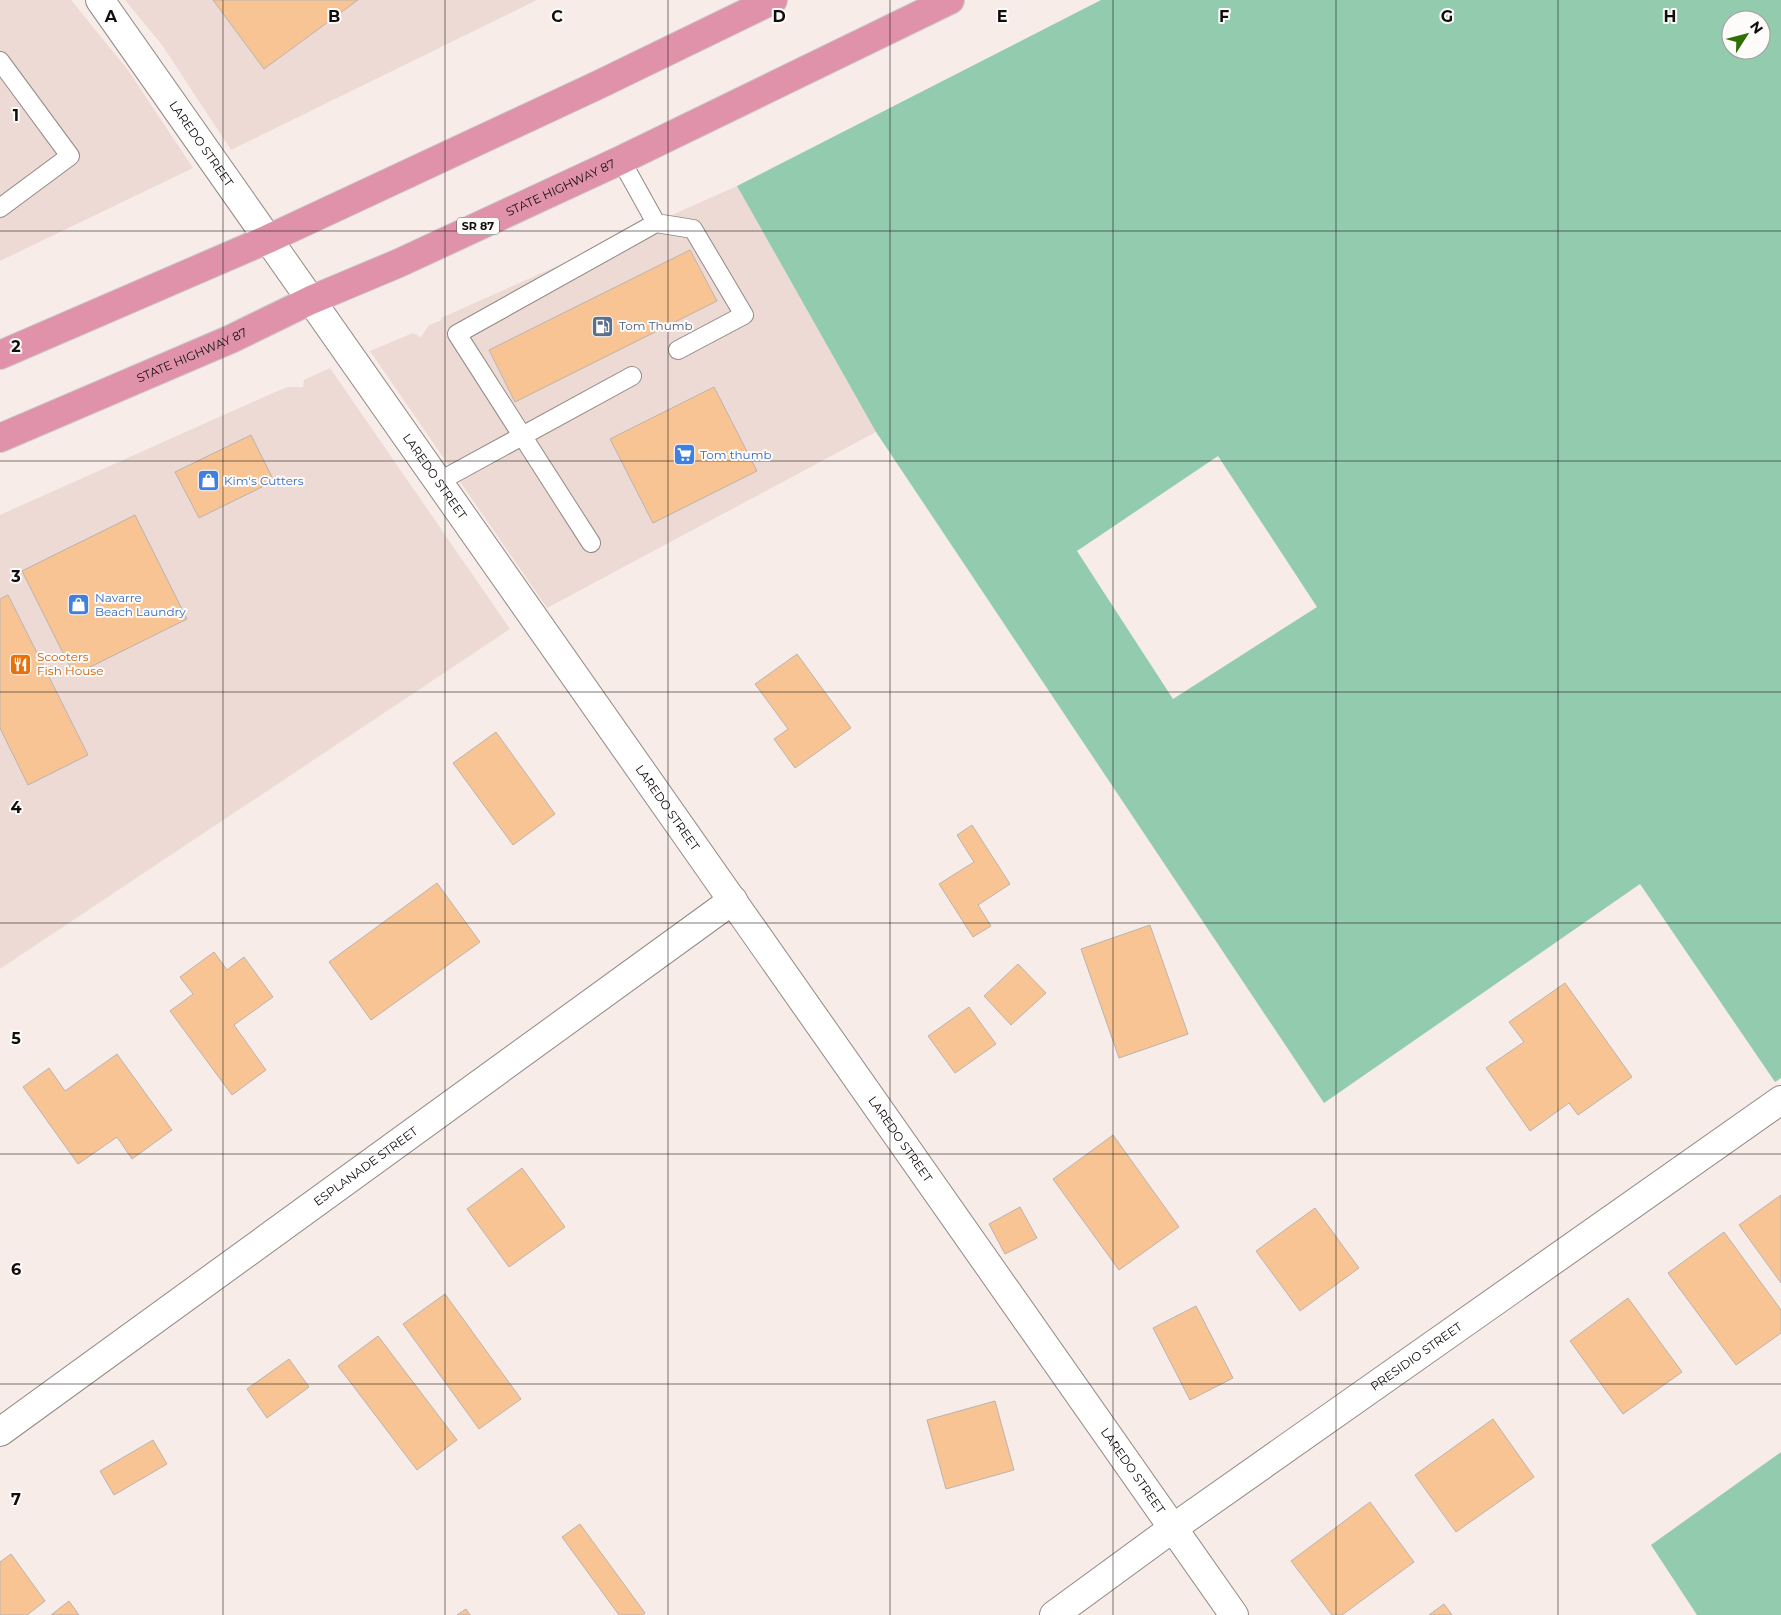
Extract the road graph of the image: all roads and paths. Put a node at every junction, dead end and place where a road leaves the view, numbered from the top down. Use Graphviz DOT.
graph roads {
  1 [pos="100,0"];
  2 [pos="773,0"];
  3 [pos="950,0"];
  4 [pos="0,61"];
  5 [pos="621,160"];
  6 [pos="0,208"];
  7 [pos="656,224"];
  8 [pos="268,239"];
  9 [pos="311,300"];
  10 [pos="678,350"];
  11 [pos="0,355"];
  12 [pos="632,376"];
  13 [pos="520,435"];
  14 [pos="0,438"];
  15 [pos="438,482"];
  16 [pos="591,543"];
  17 [pos="733,900"];
  18 [pos="1781,1100"];
  19 [pos="0,1432"];
  20 [pos="1173,1528"];
  21 [pos="1054,1615"];
  22 [pos="1234,1615"];
  1 -- 8 [label="street, LAREDO STREET"];
  2 -- 8 [label="highway"];
  3 -- 5 [label="highway, STATE HIGHWAY 87 / SR 87"];
  4 -- 6 [label="lane"];
  5 -- 7 [label="lane"];
  5 -- 9 [label="highway, STATE HIGHWAY 87 / SR 87"];
  7 -- 10 [label="lane"];
  7 -- 13 [label="lane"];
  8 -- 9 [label="street, LAREDO STREET"];
  8 -- 11 [label="highway"];
  9 -- 14 [label="highway, STATE HIGHWAY 87 / SR 87"];
  9 -- 15 [label="street, LAREDO STREET"];
  12 -- 13 [label="lane"];
  13 -- 15 [label="lane"];
  13 -- 16 [label="lane"];
  15 -- 17 [label="street, LAREDO STREET"];
  17 -- 19 [label="street, ESPLANADE STREET"];
  17 -- 20 [label="street, LAREDO STREET"];
  18 -- 20 [label="street, PRESIDIO STREET"];
  20 -- 21 [label="street, PRESIDIO STREET"];
  20 -- 22 [label="street, LAREDO STREET"];
}
